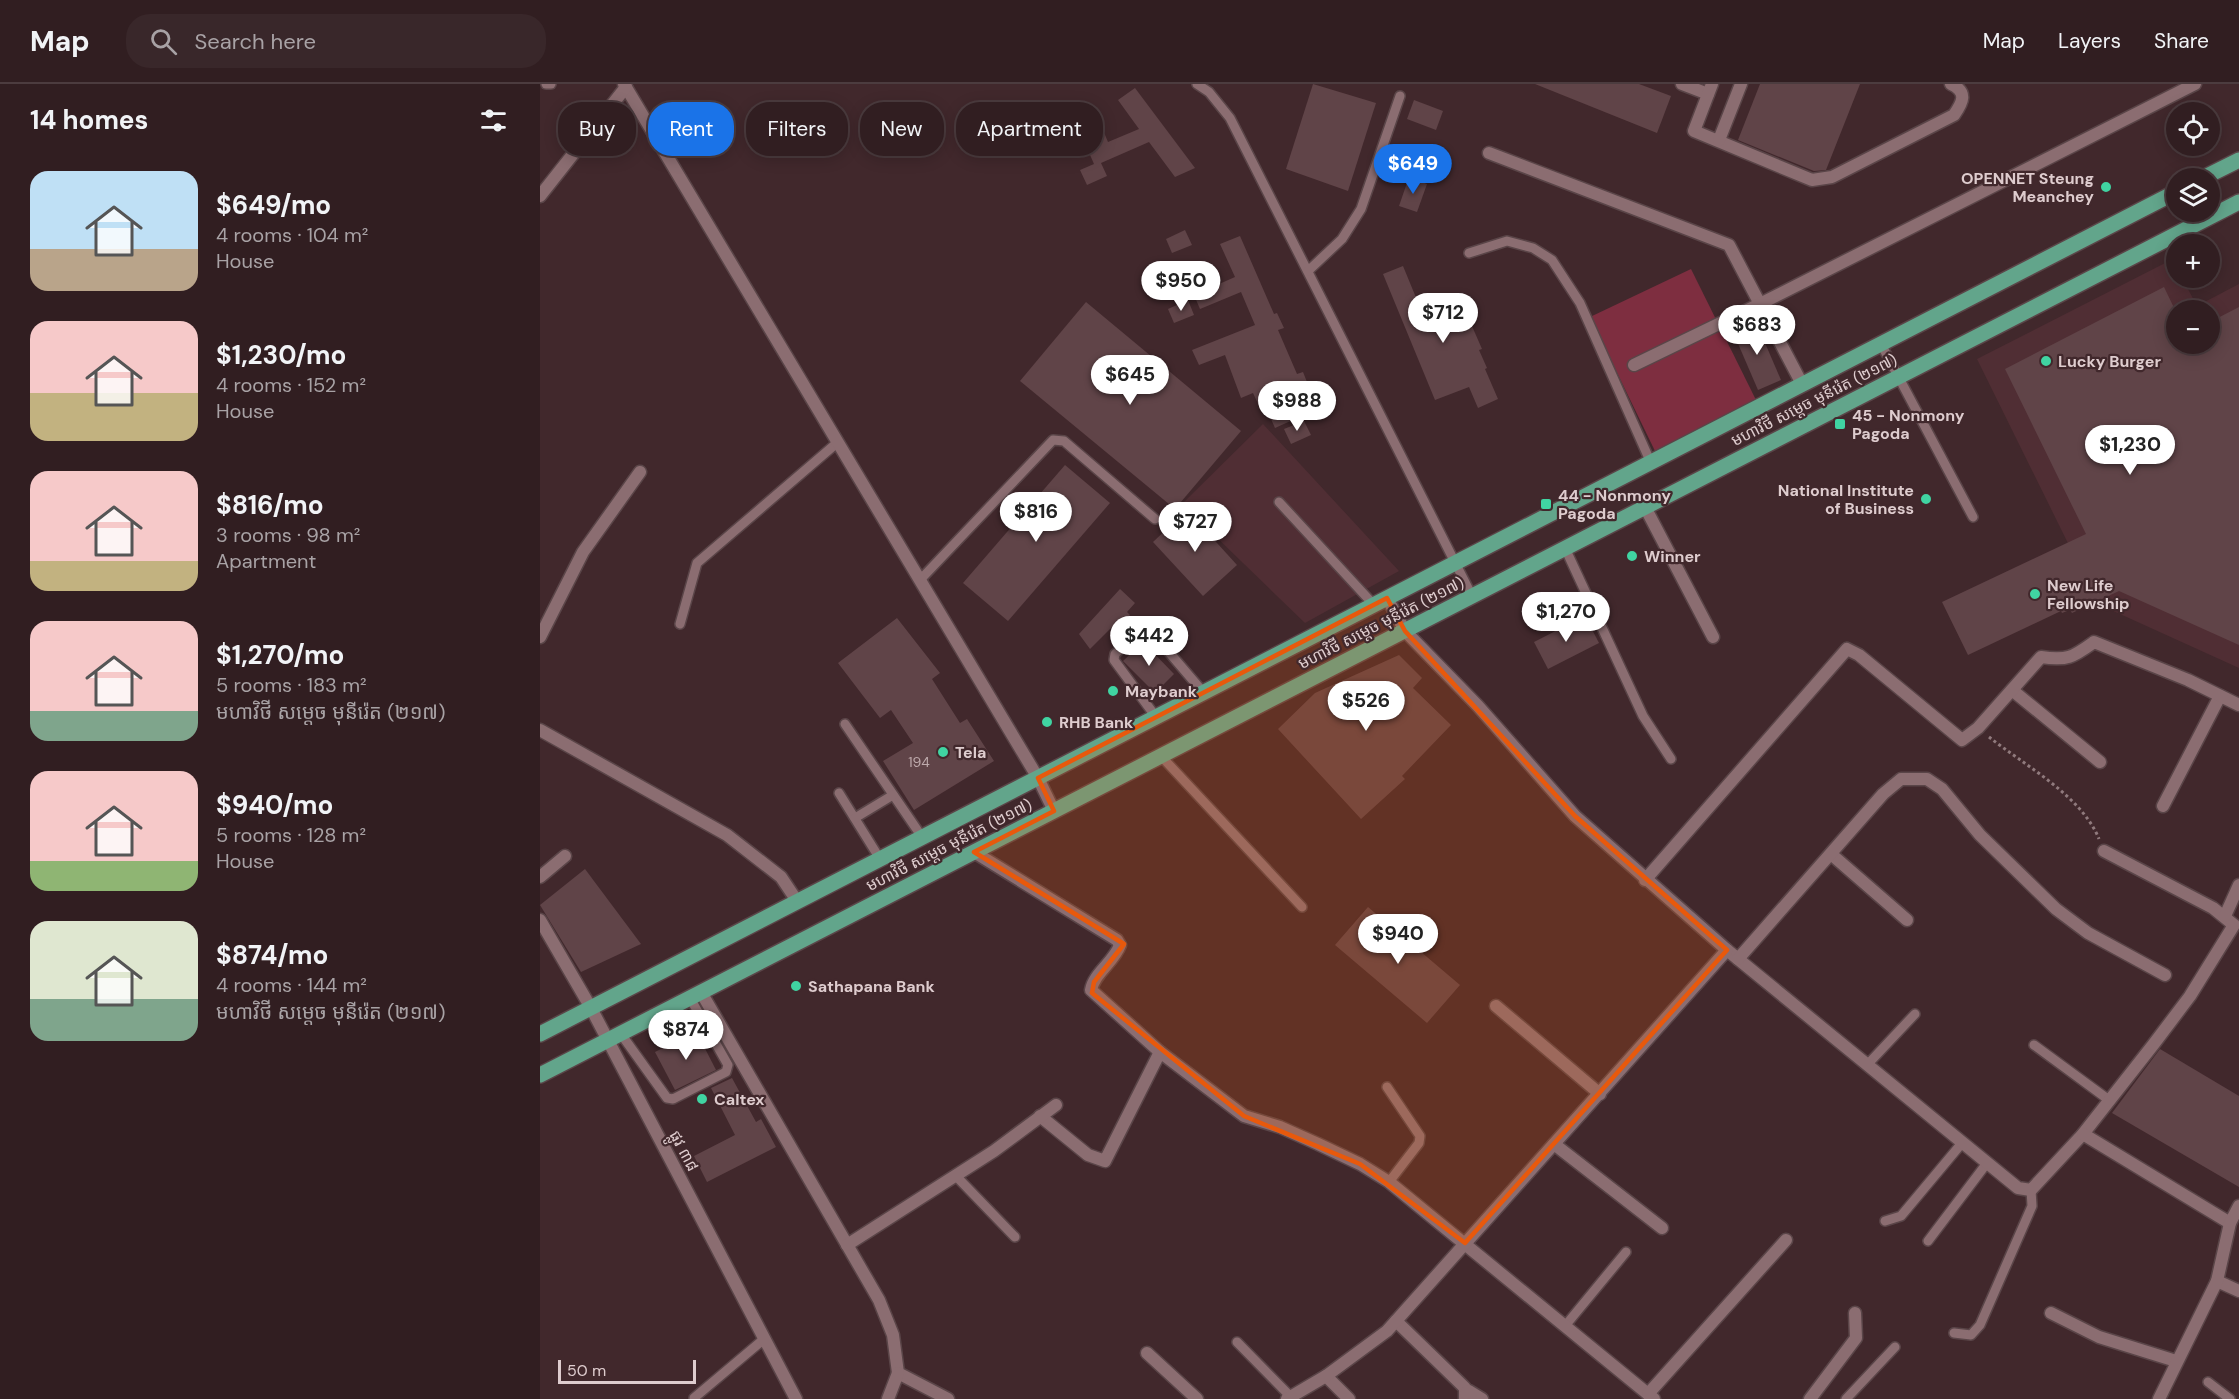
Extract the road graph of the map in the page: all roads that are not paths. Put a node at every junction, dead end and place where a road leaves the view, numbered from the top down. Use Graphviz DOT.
graph roads {
  1 [pos="546,84"];
  2 [pos="552,84"];
  3 [pos="1197,84"];
  4 [pos="1682,84"];
  5 [pos="1741,84"];
  6 [pos="1951,84"];
  7 [pos="2195,84"];
  8 [pos="625,86"];
  9 [pos="1710,89"];
  10 [pos="1400,96"];
  11 [pos="1719,140"];
  12 [pos="1489,153"];
  13 [pos="2239,160"];
  14 [pos="2220,170"];
  15 [pos="540,196"];
  16 [pos="2166,197"];
  17 [pos="2239,202"];
  18 [pos="1468,252"];
  19 [pos="1308,271"];
  20 [pos="1760,304"];
  21 [pos="1881,344"];
  22 [pos="1634,365"];
  23 [pos="1898,377"];
  24 [pos="1802,384"];
  25 [pos="838,442"];
  26 [pos="1651,463"];
  27 [pos="639,472"];
  28 [pos="1279,502"];
  29 [pos="1645,507"];
  30 [pos="1973,517"];
  31 [pos="1155,519"];
  32 [pos="1565,548"];
  33 [pos="1456,562"];
  34 [pos="920,580"];
  35 [pos="1472,596"];
  36 [pos="1381,601"];
  37 [pos="680,624"];
  38 [pos="1405,631"];
  39 [pos="540,637"];
  40 [pos="1713,637"];
  41 [pos="2012,690"];
  42 [pos="1203,693"];
  43 [pos="2220,696"];
  44 [pos="2239,705"];
  45 [pos="1156,717"];
  46 [pos="845,724"];
  47 [pos="540,730"];
  48 [pos="1161,756"];
  49 [pos="1671,759"];
  50 [pos="2100,762"];
  51 [pos="1038,778"];
  52 [pos="839,793"];
  53 [pos="893,795"];
  54 [pos="2163,806"];
  55 [pos="1054,811"];
  56 [pos="855,818"];
  57 [pos="922,837"];
  58 [pos="2104,851"];
  59 [pos="974,852"];
  60 [pos="1831,854"];
  61 [pos="565,856"];
  62 [pos="880,859"];
  63 [pos="540,878"];
  64 [pos="1645,880"];
  65 [pos="2239,885"];
  66 [pos="797,902"];
  67 [pos="1302,906"];
  68 [pos="2225,916"];
  69 [pos="540,920"];
  70 [pos="1907,920"];
  71 [pos="1727,950"];
  72 [pos="1738,959"];
  73 [pos="2165,975"];
  74 [pos="696,995"];
  75 [pos="1496,1006"];
  76 [pos="591,1008"];
  77 [pos="1915,1014"];
  78 [pos="540,1034"];
  79 [pos="614,1037"];
  80 [pos="2034,1045"];
  81 [pos="1160,1052"];
  82 [pos="1867,1065"];
  83 [pos="540,1075"];
  84 [pos="1387,1087"];
  85 [pos="1600,1094"];
  86 [pos="2109,1100"];
  87 [pos="1056,1105"];
  88 [pos="1040,1116"];
  89 [pos="2084,1134"];
  90 [pos="1962,1143"];
  91 [pos="1554,1144"];
  92 [pos="1986,1162"];
  93 [pos="956,1176"];
  94 [pos="1389,1182"];
  95 [pos="2031,1190"];
  96 [pos="2239,1206"];
  97 [pos="1885,1221"];
  98 [pos="2230,1222"];
  99 [pos="1662,1228"];
  100 [pos="1014,1238"];
  101 [pos="1786,1240"];
  102 [pos="1928,1241"];
  103 [pos="1464,1243"];
  104 [pos="848,1245"];
  105 [pos="1626,1252"];
  106 [pos="2217,1281"];
  107 [pos="2239,1291"];
  108 [pos="1855,1313"];
  109 [pos="2051,1313"];
  110 [pos="1396,1321"];
  111 [pos="1565,1326"];
  112 [pos="1954,1334"];
  113 [pos="764,1339"];
  114 [pos="1237,1342"];
  115 [pos="1895,1347"];
  116 [pos="1148,1353"];
  117 [pos="2176,1361"];
  118 [pos="898,1373"];
  119 [pos="1326,1376"];
  120 [pos="2208,1383"];
  121 [pos="1465,1396"];
  122 [pos="1651,1396"];
  123 [pos="694,1398"];
  124 [pos="1288,1398"];
  125 [pos="796,1399"];
  126 [pos="888,1399"];
  127 [pos="948,1399"];
  128 [pos="1197,1399"];
  129 [pos="1349,1399"];
  130 [pos="1482,1399"];
  131 [pos="1811,1399"];
  132 [pos="1846,1399"];
  133 [pos="2158,1399"];
  134 [pos="2230,1399"];
  1 -- 2 [label="lane"];
  3 -- 19 [label="lane"];
  4 -- 9 [label="street"];
  5 -- 11 [label="street"];
  6 -- 11 [label="street"];
  7 -- 20 [label="street"];
  8 -- 15 [label="street"];
  8 -- 25 [label="street"];
  9 -- 11 [label="street"];
  10 -- 19 [label="lane"];
  12 -- 20 [label="street"];
  13 -- 14 [label="main road"];
  16 -- 21 [label="main road, មហាវិថី សម្តេច មុនីរ៉េត (២១៧)"];
  17 -- 23 [label="main road, មហាវិថី សម្តេច មុនីរ៉េត (២១៧)"];
  18 -- 26 [label="lane"];
  19 -- 33 [label="lane"];
  20 -- 22 [label="street"];
  20 -- 24 [label="street"];
  21 -- 23 [label="lane"];
  21 -- 24 [label="main road, មហាវិថី សម្តេច មុនីរ៉េត (២១៧)"];
  23 -- 29 [label="main road, មហាវិថី សម្តេច មុនីរ៉េត (២១៧)"];
  23 -- 30 [label="lane"];
  24 -- 26 [label="main road, មហាវិថី សម្តេច មុនីរ៉េត (២១៧)"];
  25 -- 34 [label="street"];
  25 -- 37 [label="lane"];
  26 -- 33 [label="main road, មហាវិថី សម្តេច មុនីរ៉េត (២១៧)"];
  27 -- 39 [label="street"];
  28 -- 36 [label="lane"];
  29 -- 32 [label="main road, មហាវិថី សម្តេច មុនីរ៉េត (២១៧)"];
  29 -- 40 [label="street"];
  31 -- 34 [label="lane"];
  32 -- 35 [label="main road, មហាវិថី សម្តេច មុនីរ៉េត (២១៧)"];
  32 -- 49 [label="lane"];
  33 -- 35 [label="lane"];
  33 -- 36 [label="main road, មហាវិថី សម្តេច មុនីរ៉េត (២១៧)"];
  34 -- 51 [label="street"];
  35 -- 38 [label="main road, មហាវិថី សម្តេច មុនីរ៉េត (២១៧)"];
  36 -- 38 [label="street"];
  36 -- 42 [label="main road, មហាវិថី សម្តេច មុនីរ៉េត (២១៧)"];
  38 -- 48 [label="main road, មហាវិថី សម្តេច មុនីរ៉េត (២១៧)"];
  38 -- 64 [label="street"];
  41 -- 43 [label="street"];
  41 -- 50 [label="street"];
  41 -- 64 [label="street"];
  42 -- 45 [label="main road, មហាវិថី សម្តេច មុនីរ៉េត (២១៧)"];
  42 -- 45 [label="lane"];
  43 -- 44 [label="street"];
  43 -- 54 [label="street"];
  45 -- 51 [label="main road, មហាវិថី សម្តេច មុនីរ៉េត (២១៧)"];
  46 -- 53 [label="lane"];
  47 -- 66 [label="street"];
  48 -- 55 [label="main road, មហាវិថី សម្តេច មុនីរ៉េត (២១៧)"];
  48 -- 67 [label="lane"];
  51 -- 55 [label="street"];
  51 -- 57 [label="main road, មហាវិថី សម្តេច មុនីរ៉េត (២១៧)"];
  52 -- 56 [label="lane"];
  53 -- 56 [label="lane"];
  53 -- 57 [label="lane"];
  55 -- 59 [label="main road, មហាវិថី សម្តេច មុនីរ៉េត (២១៧)"];
  56 -- 62 [label="lane"];
  57 -- 62 [label="main road, មហាវិថី សម្តេច មុនីរ៉េត (២១៧)"];
  58 -- 68 [label="street"];
  59 -- 74 [label="main road, មហាវិថី សម្តេច មុនីរ៉េត (២១៧)"];
  59 -- 81 [label="street"];
  60 -- 70 [label="street"];
  60 -- 72 [label="street"];
  60 -- 73 [label="street"];
  61 -- 63 [label="street"];
  62 -- 66 [label="main road, មហាវិថី សម្តេច មុនីរ៉េត (២១៧)"];
  64 -- 71 [label="street"];
  65 -- 68 [label="street"];
  66 -- 76 [label="main road, មហាវិថី សម្តេច មុនីរ៉េត (២១៧)"];
  68 -- 86 [label="street"];
  69 -- 76 [label="street, ផ្លូវ ៣៨"];
  71 -- 72 [label="street"];
  71 -- 85 [label="street"];
  72 -- 82 [label="street"];
  74 -- 79 [label="main road, មហាវិថី សម្តេច មុនីរ៉េត (២១៧)"];
  74 -- 79 [label="lane"];
  74 -- 104 [label="street"];
  75 -- 85 [label="street"];
  76 -- 78 [label="main road, មហាវិថី សម្តេច មុនីរ៉េត (២១៧)"];
  76 -- 79 [label="street, ផ្លូវ ៣៨"];
  77 -- 82 [label="lane"];
  79 -- 83 [label="main road, មហាវិថី សម្តេច មុនីរ៉េត (២១៧)"];
  79 -- 113 [label="street, ផ្លូវ ៣៨"];
  80 -- 86 [label="lane"];
  81 -- 88 [label="street"];
  81 -- 94 [label="street"];
  82 -- 90 [label="street"];
  84 -- 94 [label="lane"];
  85 -- 91 [label="street"];
  86 -- 89 [label="street"];
  87 -- 88 [label="street"];
  88 -- 93 [label="street"];
  89 -- 95 [label="street"];
  89 -- 98 [label="street"];
  90 -- 92 [label="street"];
  90 -- 97 [label="lane"];
  91 -- 99 [label="street"];
  91 -- 103 [label="street"];
  92 -- 95 [label="street"];
  92 -- 102 [label="lane"];
  93 -- 100 [label="lane"];
  93 -- 104 [label="street"];
  94 -- 103 [label="street"];
  95 -- 112 [label="lane"];
  96 -- 98 [label="street"];
  98 -- 106 [label="street"];
  101 -- 122 [label="street"];
  103 -- 110 [label="street"];
  103 -- 111 [label="street"];
  104 -- 118 [label="street"];
  105 -- 111 [label="lane"];
  106 -- 107 [label="street"];
  106 -- 117 [label="street"];
  108 -- 131 [label="street"];
  109 -- 117 [label="street"];
  110 -- 119 [label="street"];
  110 -- 121 [label="street"];
  111 -- 122 [label="street"];
  113 -- 123 [label="lane"];
  113 -- 125 [label="street, ផ្លូវ ៣៨"];
  114 -- 124 [label="lane"];
  115 -- 132 [label="lane"];
  116 -- 128 [label="street"];
  117 -- 133 [label="street"];
  118 -- 126 [label="street"];
  118 -- 127 [label="street"];
  119 -- 124 [label="street"];
  119 -- 129 [label="street"];
  120 -- 134 [label="lane"];
  121 -- 130 [label="street"];
}
